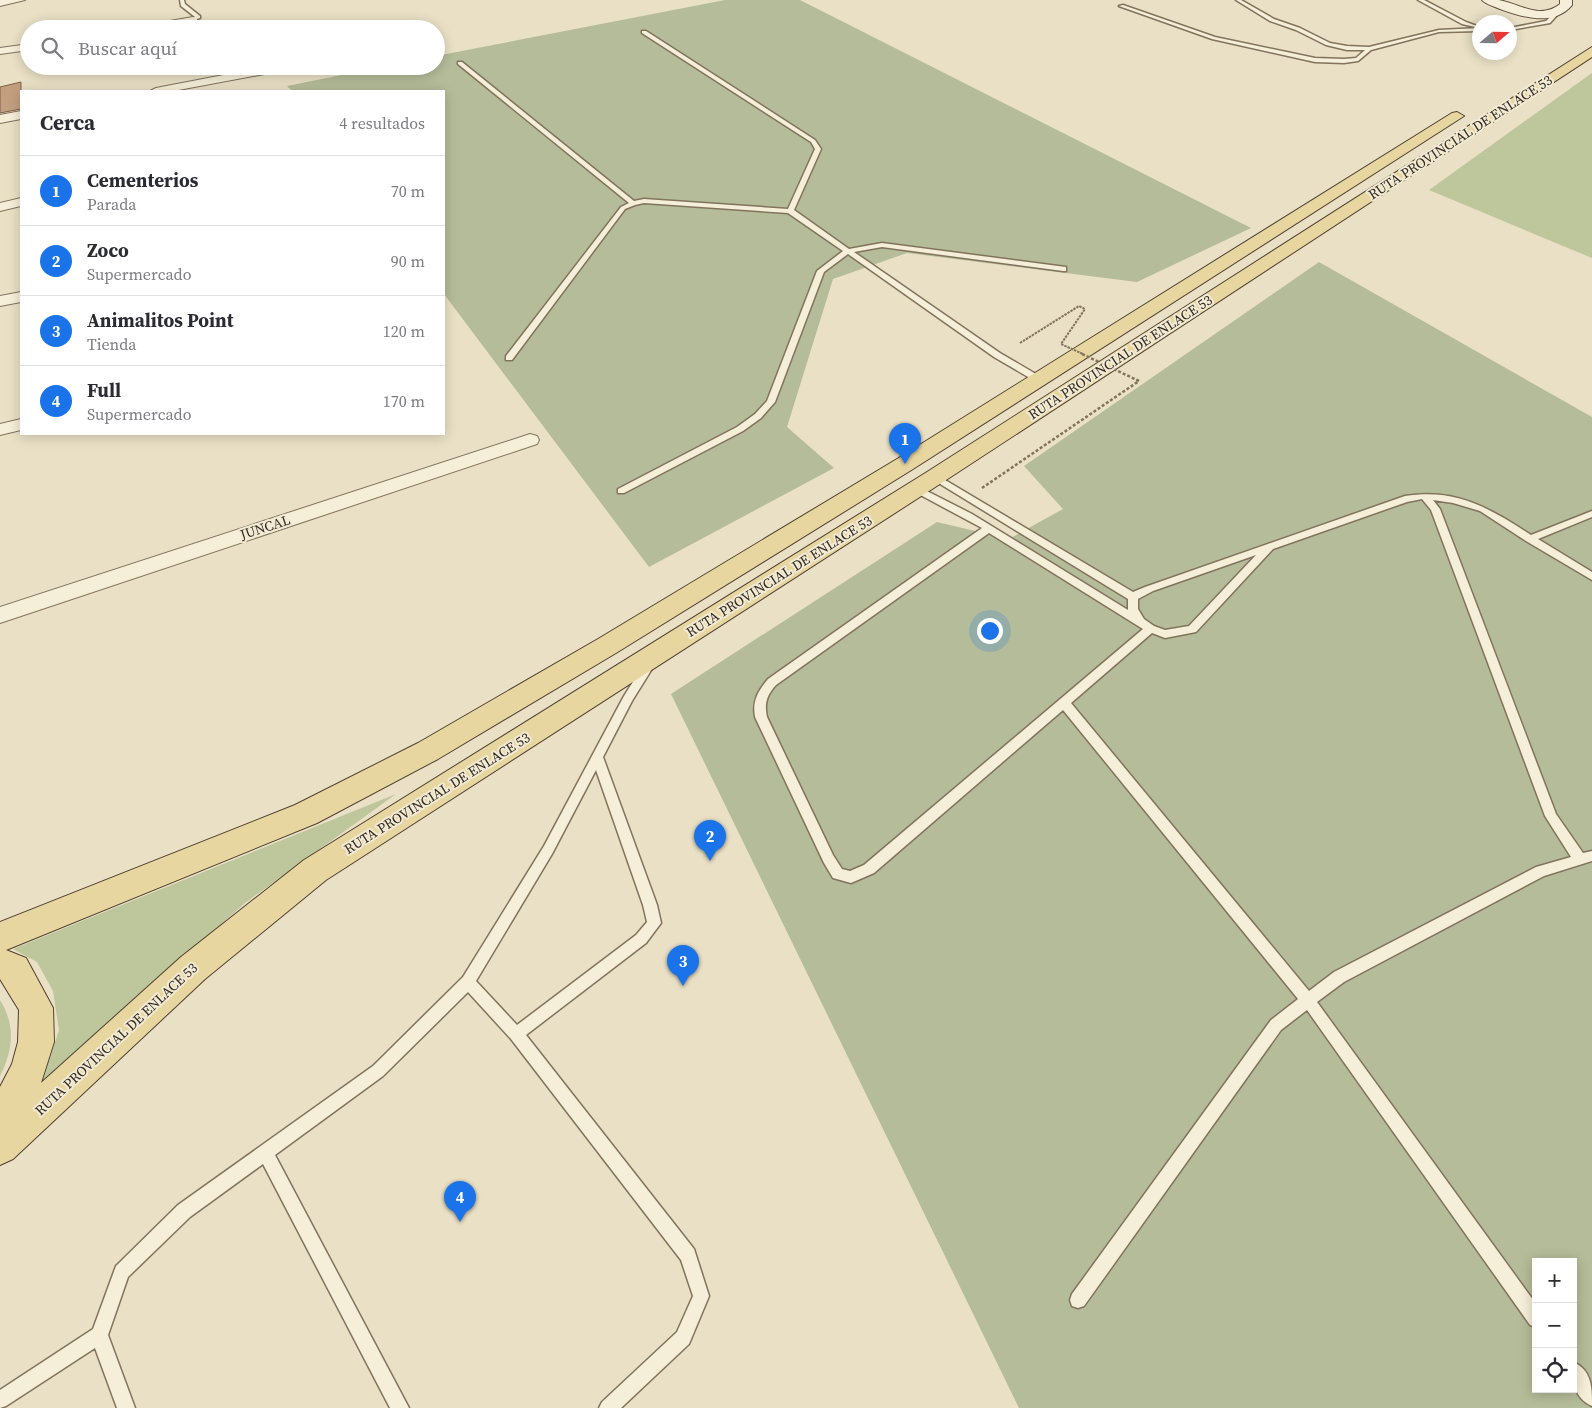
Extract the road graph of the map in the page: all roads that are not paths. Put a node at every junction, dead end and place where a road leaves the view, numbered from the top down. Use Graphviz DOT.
graph roads {
  1 [pos="20,0"];
  2 [pos="182,0"];
  3 [pos="1238,0"];
  4 [pos="1420,0"];
  5 [pos="1488,0"];
  6 [pos="1566,0"];
  7 [pos="0,3"];
  8 [pos="1121,6"];
  9 [pos="1558,12"];
  10 [pos="193,20"];
  11 [pos="1472,26"];
  12 [pos="1517,28"];
  13 [pos="1472,29"];
  14 [pos="644,32"];
  15 [pos="1590,43"];
  16 [pos="20,48"];
  17 [pos="1369,49"];
  18 [pos="0,51"];
  19 [pos="460,63"];
  20 [pos="242,75"];
  21 [pos="161,90"];
  22 [pos="20,115"];
  23 [pos="0,119"];
  24 [pos="20,202"];
  25 [pos="633,203"];
  26 [pos="0,206"];
  27 [pos="790,211"];
  28 [pos="848,251"];
  29 [pos="1063,269"];
  30 [pos="20,297"];
  31 [pos="0,302"];
  32 [pos="509,358"];
  33 [pos="1038,379"];
  34 [pos="20,424"];
  35 [pos="0,430"];
  36 [pos="530,440"];
  37 [pos="926,483"];
  38 [pos="621,491"];
  39 [pos="1424,496"];
  40 [pos="1592,514"];
  41 [pos="989,528"];
  42 [pos="1529,539"];
  43 [pos="1269,547"];
  44 [pos="1592,577"];
  45 [pos="1133,597"];
  46 [pos="0,615"];
  47 [pos="1145,626"];
  48 [pos="656,654"];
  49 [pos="1063,702"];
  50 [pos="598,758"];
  51 [pos="1586,858"];
  52 [pos="0,937"];
  53 [pos="0,963"];
  54 [pos="468,982"];
  55 [pos="1308,1000"];
  56 [pos="516,1034"];
  57 [pos="0,1125"];
  58 [pos="0,1146"];
  59 [pos="265,1152"];
  60 [pos="1078,1300"];
  61 [pos="1532,1313"];
  62 [pos="99,1335"];
  63 [pos="1577,1376"];
  64 [pos="1592,1397"];
  65 [pos="0,1400"];
  66 [pos="126,1408"];
  67 [pos="400,1408"];
  68 [pos="608,1408"];
  1 -- 7 [label="street"];
  2 -- 10 [label="lane"];
  3 -- 17 [label="lane"];
  4 -- 11 [label="lane"];
  5 -- 9 [label="street"];
  6 -- 9 [label="street"];
  8 -- 17 [label="lane"];
  9 -- 12 [label="lane"];
  13 -- 17 [label="lane"];
  14 -- 27 [label="lane"];
  15 -- 33 [label="main road, RUTA PROVINCIAL DE ENLACE 53"];
  15 -- 37 [label="main road, RUTA PROVINCIAL DE ENLACE 53"];
  16 -- 18 [label="street"];
  19 -- 25 [label="lane"];
  20 -- 21 [label="street"];
  22 -- 23 [label="street"];
  24 -- 26 [label="street"];
  25 -- 27 [label="lane"];
  25 -- 32 [label="lane"];
  27 -- 28 [label="lane"];
  28 -- 29 [label="lane"];
  28 -- 33 [label="lane"];
  28 -- 38 [label="lane"];
  30 -- 31 [label="street"];
  33 -- 52 [label="main road, RUTA PROVINCIAL DE ENLACE 53"];
  34 -- 35 [label="street"];
  36 -- 46 [label="street, JUNCAL"];
  37 -- 41 [label="lane"];
  37 -- 45 [label="lane"];
  37 -- 48 [label="main road, RUTA PROVINCIAL DE ENLACE 53"];
  39 -- 42 [label="lane"];
  39 -- 43 [label="lane"];
  39 -- 51 [label="lane"];
  40 -- 42 [label="lane"];
  41 -- 47 [label="lane"];
  41 -- 49 [label="lane"];
  42 -- 44 [label="lane"];
  43 -- 45 [label="lane"];
  43 -- 47 [label="lane"];
  45 -- 47 [label="lane"];
  47 -- 49 [label="lane"];
  48 -- 50 [label="lane"];
  48 -- 58 [label="main road, RUTA PROVINCIAL DE ENLACE 53"];
  49 -- 55 [label="lane"];
  50 -- 54 [label="lane"];
  50 -- 56 [label="lane"];
  51 -- 55 [label="lane"];
  53 -- 57 [label="main road"];
  54 -- 56 [label="lane"];
  54 -- 59 [label="lane"];
  55 -- 60 [label="lane"];
  55 -- 61 [label="lane"];
  56 -- 68 [label="lane"];
  59 -- 62 [label="lane"];
  59 -- 67 [label="lane"];
  62 -- 65 [label="lane"];
  62 -- 66 [label="lane"];
  63 -- 64 [label="lane"];
}
